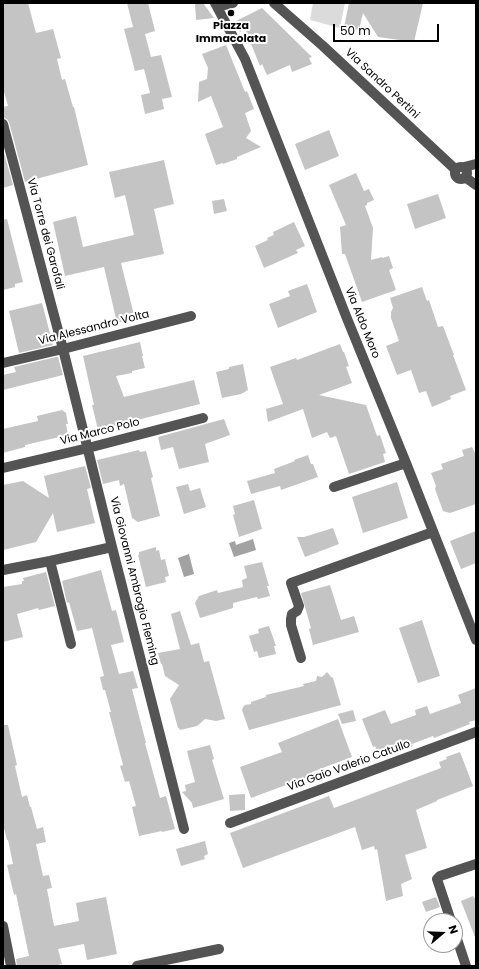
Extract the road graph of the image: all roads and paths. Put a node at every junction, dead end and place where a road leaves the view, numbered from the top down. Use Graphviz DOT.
graph roads {
  1 [pos="223,3"];
  2 [pos="274,3"];
  3 [pos="3,124"];
  4 [pos="467,169"];
  5 [pos="476,185"];
  6 [pos="191,316"];
  7 [pos="63,349"];
  8 [pos="3,363"];
  9 [pos="203,418"];
  10 [pos="88,448"];
  11 [pos="406,463"];
  12 [pos="3,468"];
  13 [pos="334,487"];
  14 [pos="433,532"];
  15 [pos="112,547"];
  16 [pos="50,560"];
  17 [pos="3,570"];
  18 [pos="476,640"];
  19 [pos="71,644"];
  20 [pos="301,658"];
  21 [pos="476,732"];
  22 [pos="230,823"];
  23 [pos="184,829"];
  24 [pos="476,864"];
  25 [pos="448,913"];
  26 [pos="3,926"];
  27 [pos="219,949"];
  28 [pos="462,953"];
  29 [pos="11,966"];
  30 [pos="137,966"];
  31 [pos="466,966"];
  1 -- 11 [label="street, Via Aldo Moro"];
  2 -- 4 [label="street, Via Sandro Pertini"];
  3 -- 7 [label="street, Via Torre dei Garofali"];
  4 -- 5 [label="street, Via Sandro Pertini"];
  6 -- 7 [label="street, Via Alessandro Volta"];
  7 -- 8 [label="street, Via Alessandro Volta"];
  7 -- 10 [label="street, Via Giovanni Ambrogio Fleming"];
  9 -- 10 [label="street, Via Marco Polo"];
  10 -- 12 [label="street, Via Marco Polo"];
  10 -- 15 [label="street, Via Giovanni Ambrogio Fleming"];
  11 -- 13 [label="street"];
  11 -- 14 [label="street, Via Aldo Moro"];
  14 -- 18 [label="street, Via Aldo Moro"];
  14 -- 20 [label="street"];
  15 -- 16 [label="street"];
  15 -- 23 [label="street, Via Giovanni Ambrogio Fleming"];
  16 -- 17 [label="street"];
  16 -- 19 [label="street"];
  21 -- 22 [label="street, Via Gaio Valerio Catullo"];
  24 -- 25 [label="street"];
  26 -- 29 [label="street"];
  27 -- 30 [label="street"];
  28 -- 31 [label="street"];
}
